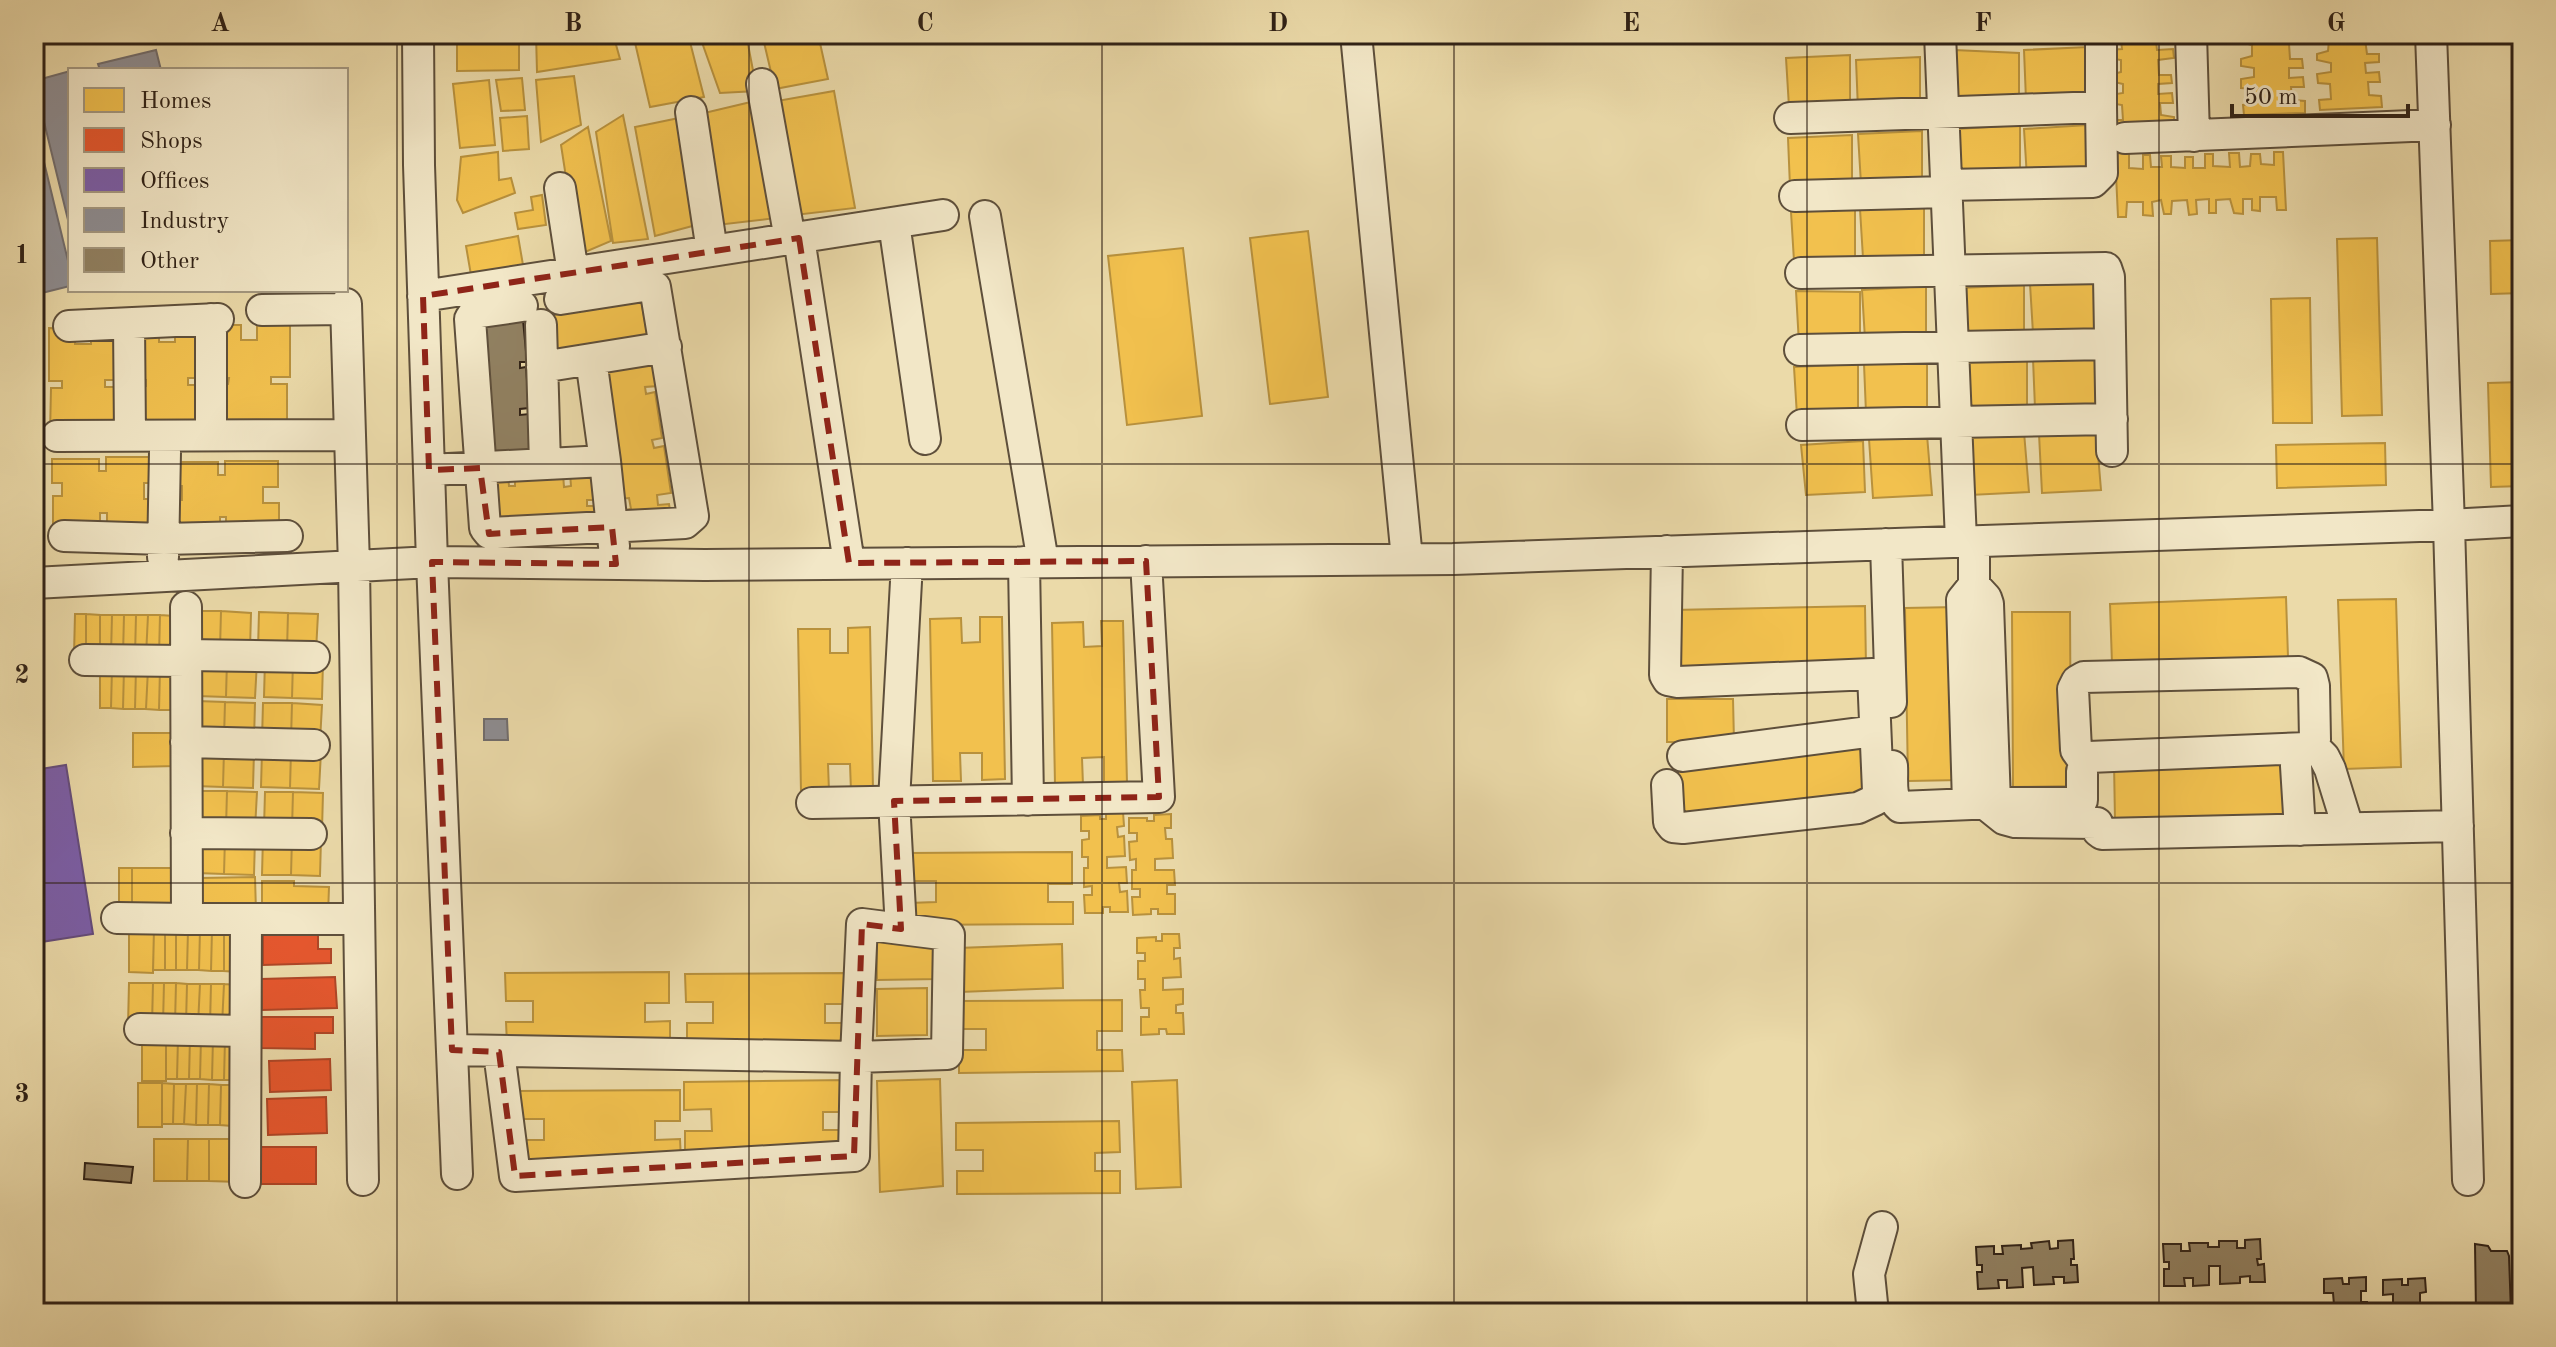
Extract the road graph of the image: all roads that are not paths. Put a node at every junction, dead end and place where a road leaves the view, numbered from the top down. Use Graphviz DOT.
graph roads {
  1 [pos="418,34"];
  2 [pos="1356,34"];
  3 [pos="1940,34"];
  4 [pos="2101,34"];
  5 [pos="2191,34"];
  6 [pos="2431,34"];
  7 [pos="762,84"];
  8 [pos="2101,107"];
  9 [pos="691,112"];
  10 [pos="1942,112"];
  11 [pos="1790,118"];
  12 [pos="2435,125"];
  13 [pos="2194,136"];
  14 [pos="2125,138"];
  15 [pos="560,188"];
  16 [pos="1946,188"];
  17 [pos="1795,196"];
  18 [pos="943,215"];
  19 [pos="985,216"];
  20 [pos="894,223"];
  21 [pos="795,238"];
  22 [pos="712,251"];
  23 [pos="1949,270"];
  24 [pos="1801,273"];
  25 [pos="566,286"];
  26 [pos="423,296"];
  27 [pos="262,310"];
  28 [pos="129,324"];
  29 [pos="69,326"];
  30 [pos="2110,344"];
  31 [pos="666,347"];
  32 [pos="1952,347"];
  33 [pos="1800,350"];
  34 [pos="591,359"];
  35 [pos="542,367"];
  36 [pos="2112,419"];
  37 [pos="1955,421"];
  38 [pos="1802,425"];
  39 [pos="130,435"];
  40 [pos="211,435"];
  41 [pos="925,439"];
  42 [pos="350,442"];
  43 [pos="2112,451"];
  44 [pos="165,452"];
  45 [pos="605,461"];
  46 [pos="545,464"];
  47 [pos="480,468"];
  48 [pos="429,470"];
  49 [pos="2522,521"];
  50 [pos="2449,525"];
  51 [pos="612,527"];
  52 [pos="64,536"];
  53 [pos="287,536"];
  54 [pos="164,539"];
  55 [pos="1967,541"];
  56 [pos="1878,544"];
  57 [pos="1667,551"];
  58 [pos="1407,559"];
  59 [pos="1146,561"];
  60 [pos="432,562"];
  61 [pos="1034,562"];
  62 [pos="849,563"];
  63 [pos="907,563"];
  64 [pos="616,564"];
  65 [pos="354,566"];
  66 [pos="163,575"];
  67 [pos="34,583"];
  68 [pos="186,607"];
  69 [pos="314,657"];
  70 [pos="186,658"];
  71 [pos="85,660"];
  72 [pos="1873,674"];
  73 [pos="1875,731"];
  74 [pos="186,742"];
  75 [pos="314,745"];
  76 [pos="1683,756"];
  77 [pos="2304,756"];
  78 [pos="2089,764"];
  79 [pos="1667,785"];
  80 [pos="1028,800"];
  81 [pos="894,801"];
  82 [pos="812,803"];
  83 [pos="1982,803"];
  84 [pos="2097,823"];
  85 [pos="2458,826"];
  86 [pos="2352,828"];
  87 [pos="2300,830"];
  88 [pos="186,833"];
  89 [pos="311,834"];
  90 [pos="117,918"];
  91 [pos="187,919"];
  92 [pos="246,919"];
  93 [pos="359,919"];
  94 [pos="901,929"];
  95 [pos="140,1029"];
  96 [pos="245,1031"];
  97 [pos="452,1050"];
  98 [pos="499,1052"];
  99 [pos="856,1057"];
  100 [pos="457,1174"];
  101 [pos="363,1180"];
  102 [pos="2468,1180"];
  103 [pos="245,1182"];
  104 [pos="1882,1227"];
  105 [pos="1873,1313"];
  1 -- 26 [label="street"];
  2 -- 58 [label="street"];
  3 -- 10 [label="street"];
  4 -- 8 [label="street"];
  5 -- 13 [label="street"];
  6 -- 12 [label="street"];
  7 -- 21 [label="street"];
  8 -- 10 [label="street"];
  8 -- 16 [label="street"];
  9 -- 22 [label="street"];
  10 -- 11 [label="street"];
  10 -- 16 [label="street"];
  12 -- 13 [label="street"];
  12 -- 50 [label="street"];
  13 -- 14 [label="street"];
  15 -- 25 [label="street"];
  16 -- 17 [label="street"];
  16 -- 23 [label="street"];
  18 -- 20 [label="street"];
  19 -- 61 [label="street"];
  20 -- 21 [label="street"];
  20 -- 41 [label="street"];
  21 -- 22 [label="street"];
  21 -- 62 [label="street"];
  22 -- 25 [label="street"];
  23 -- 24 [label="street"];
  23 -- 30 [label="street"];
  23 -- 32 [label="street"];
  25 -- 26 [label="street"];
  25 -- 31 [label="street"];
  26 -- 48 [label="street"];
  27 -- 42 [label="street"];
  28 -- 29 [label="street"];
  28 -- 39 [label="street"];
  28 -- 40 [label="street"];
  30 -- 32 [label="street"];
  30 -- 36 [label="street"];
  31 -- 34 [label="street"];
  31 -- 51 [label="street"];
  32 -- 33 [label="street"];
  32 -- 37 [label="street"];
  34 -- 35 [label="street"];
  34 -- 45 [label="street"];
  35 -- 46 [label="street"];
  35 -- 47 [label="street"];
  36 -- 37 [label="street"];
  36 -- 43 [label="street"];
  37 -- 38 [label="street"];
  37 -- 55 [label="street"];
  39 -- 40 [label="street"];
  39 -- 44 [label="street"];
  40 -- 42 [label="street"];
  42 -- 44 [label="street"];
  42 -- 65 [label="street"];
  44 -- 54 [label="street"];
  45 -- 46 [label="street"];
  45 -- 51 [label="street"];
  46 -- 47 [label="street"];
  47 -- 48 [label="street"];
  47 -- 51 [label="street"];
  48 -- 60 [label="street"];
  49 -- 50 [label="street"];
  50 -- 55 [label="street"];
  50 -- 85 [label="street"];
  51 -- 64 [label="street"];
  52 -- 54 [label="street"];
  53 -- 54 [label="street"];
  54 -- 66 [label="street"];
  55 -- 56 [label="street"];
  55 -- 83 [label="street"];
  56 -- 57 [label="street"];
  56 -- 72 [label="street"];
  56 -- 83 [label="street"];
  57 -- 58 [label="street"];
  57 -- 72 [label="street"];
  58 -- 59 [label="street"];
  59 -- 61 [label="street"];
  59 -- 80 [label="street"];
  60 -- 64 [label="street"];
  60 -- 65 [label="street"];
  60 -- 97 [label="street"];
  61 -- 63 [label="street"];
  61 -- 80 [label="street"];
  62 -- 63 [label="street"];
  62 -- 64 [label="street"];
  63 -- 81 [label="street"];
  65 -- 66 [label="street"];
  65 -- 93 [label="street"];
  66 -- 67 [label="street"];
  68 -- 70 [label="street"];
  69 -- 70 [label="street"];
  70 -- 71 [label="street"];
  70 -- 74 [label="street"];
  72 -- 73 [label="street"];
  73 -- 76 [label="street"];
  73 -- 79 [label="street"];
  74 -- 75 [label="street"];
  74 -- 88 [label="street"];
  77 -- 78 [label="street"];
  77 -- 78 [label="street"];
  77 -- 86 [label="street"];
  77 -- 87 [label="street"];
  78 -- 83 [label="street"];
  78 -- 84 [label="street"];
  80 -- 81 [label="street"];
  81 -- 82 [label="street"];
  81 -- 94 [label="street"];
  83 -- 84 [label="street"];
  84 -- 87 [label="street"];
  85 -- 86 [label="street"];
  85 -- 102 [label="street"];
  86 -- 87 [label="street"];
  88 -- 89 [label="street"];
  88 -- 91 [label="street"];
  90 -- 91 [label="street"];
  91 -- 92 [label="street"];
  92 -- 93 [label="street"];
  92 -- 96 [label="street"];
  93 -- 101 [label="street"];
  94 -- 99 [label="street"];
  94 -- 99 [label="street"];
  95 -- 96 [label="street"];
  96 -- 103 [label="street"];
  97 -- 98 [label="street"];
  97 -- 100 [label="street"];
  98 -- 99 [label="street"];
  98 -- 99 [label="street"];
  104 -- 105 [label="street"];
}
